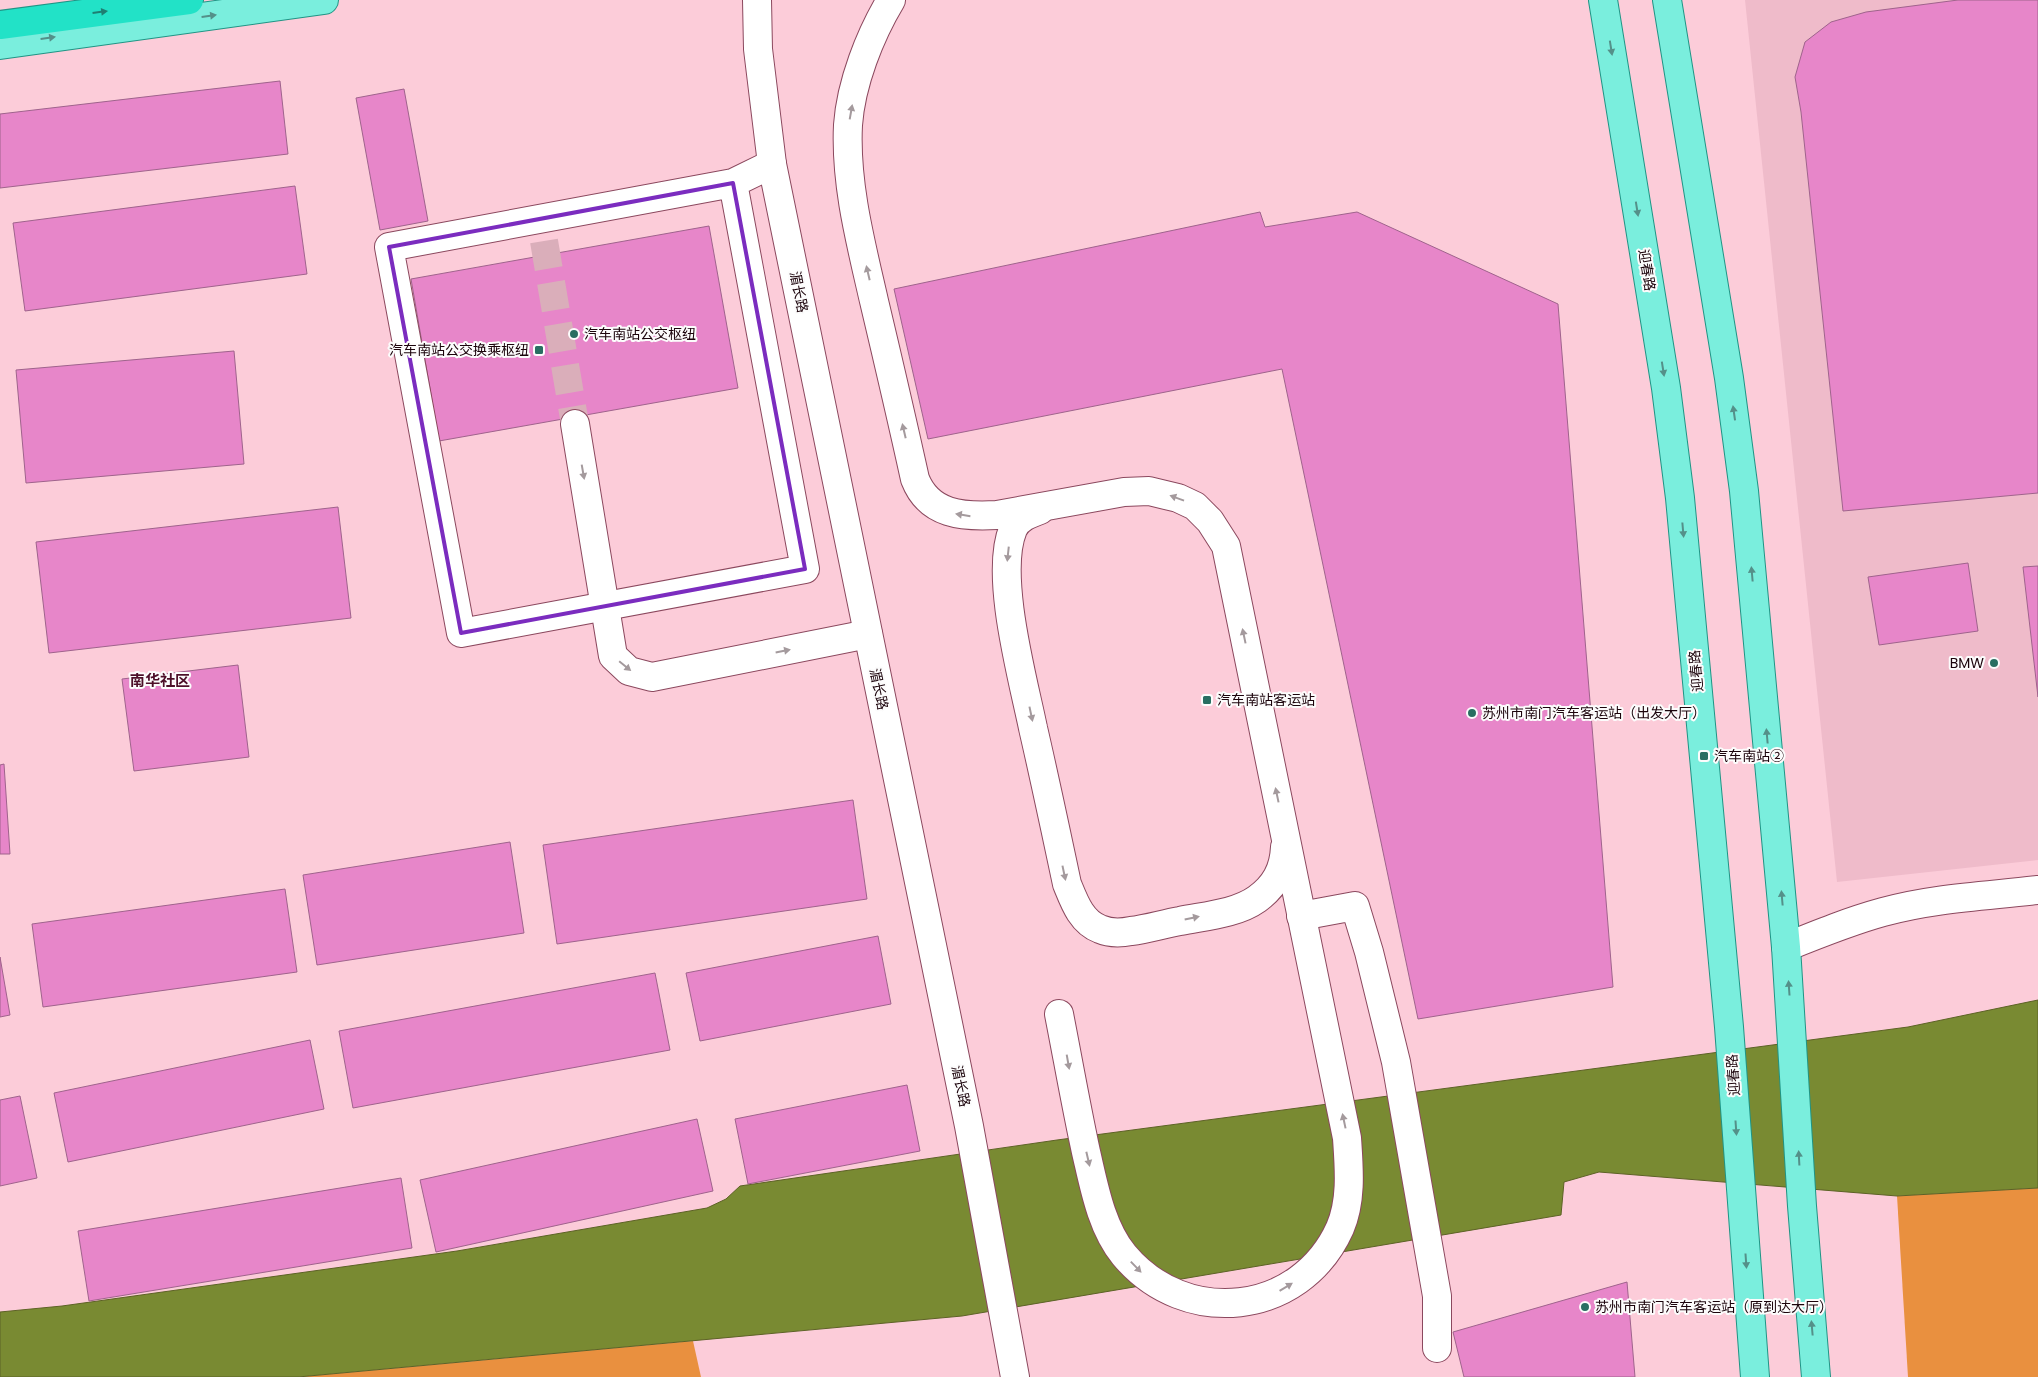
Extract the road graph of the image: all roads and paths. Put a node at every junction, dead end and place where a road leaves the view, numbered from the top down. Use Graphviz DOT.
graph roads {
  1 [pos="189,0"];
  2 [pos="324,0"];
  3 [pos="757,0"];
  4 [pos="891,0"];
  5 [pos="1603,0"];
  6 [pos="1668,0"];
  7 [pos="0,25"];
  8 [pos="0,45"];
  9 [pos="772,164"];
  10 [pos="732,182"];
  11 [pos="575,424"];
  12 [pos="1046,507"];
  13 [pos="606,606"];
  14 [pos="868,634"];
  15 [pos="1285,835"];
  16 [pos="2038,890"];
  17 [pos="1301,916"];
  18 [pos="1786,946"];
  19 [pos="1059,1014"];
  20 [pos="1437,1348"];
  21 [pos="1015,1377"];
  22 [pos="1755,1377"];
  23 [pos="1816,1377"];
  7 -- 1 [label="highway, one-way"];
  8 -- 2 [label="main road, one-way"];
  3 -- 9 [label="street, 湄长路"];
  12 -- 4 [label="street, one-way"];
  5 -- 22 [label="main road, 迎春路, one-way"];
  18 -- 6 [label="main road, one-way"];
  9 -- 10 [label="street"];
  9 -- 14 [label="street, 湄长路"];
  10 -- 13 [label="street"];
  10 -- 13 [label="street"];
  11 -- 13 [label="street, one-way"];
  15 -- 12 [label="street, one-way"];
  12 -- 15 [label="street, one-way"];
  13 -- 14 [label="street, one-way"];
  14 -- 21 [label="street, 湄长路"];
  15 -- 17 [label="street"];
  16 -- 18 [label="street"];
  19 -- 17 [label="street, one-way"];
  17 -- 20 [label="street"];
  23 -- 18 [label="main road, one-way"];
}
